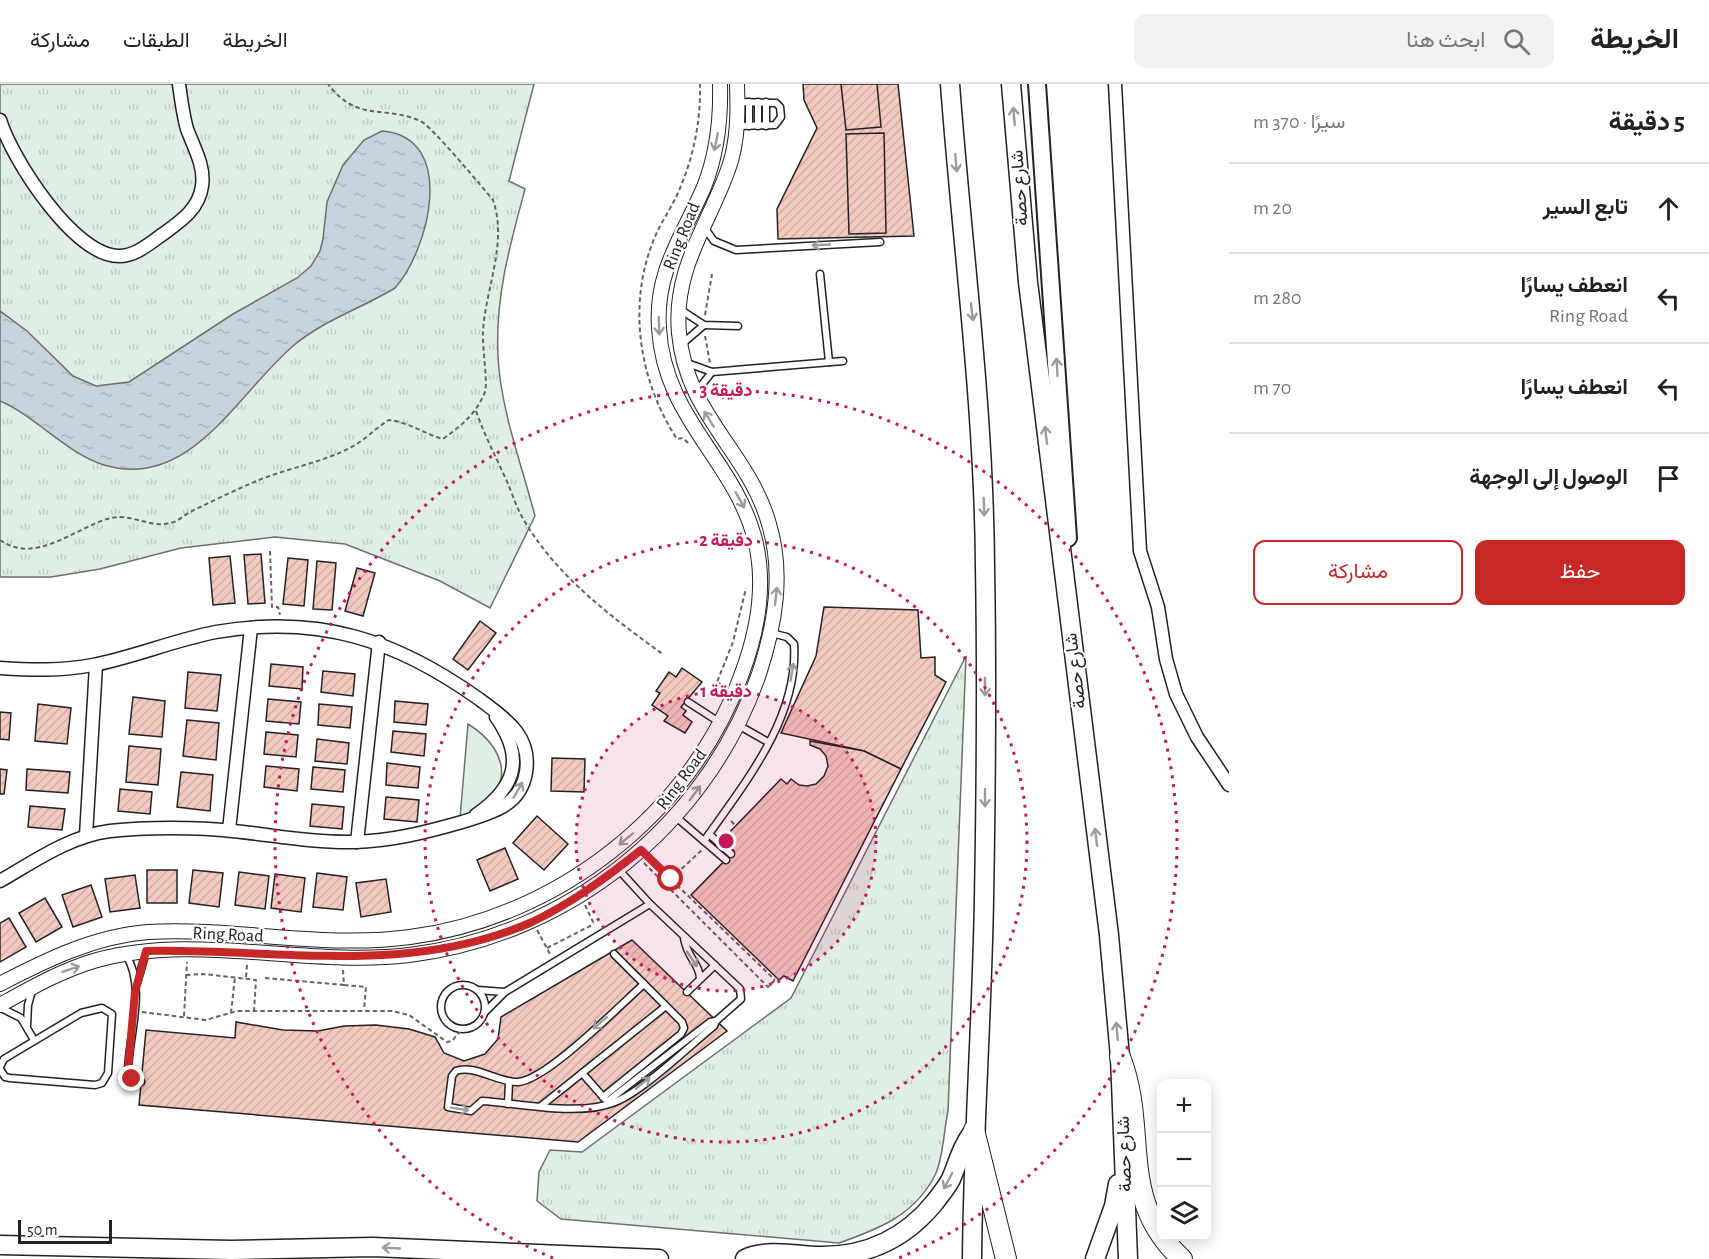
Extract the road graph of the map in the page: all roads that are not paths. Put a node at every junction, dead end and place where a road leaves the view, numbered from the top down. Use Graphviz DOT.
graph roads {
  1 [pos="179,84"];
  2 [pos="720,84"];
  3 [pos="737,84"];
  4 [pos="950,84"];
  5 [pos="1011,84"];
  6 [pos="1037,84"];
  7 [pos="1115,84"];
  8 [pos="743,102"];
  9 [pos="758,102"];
  10 [pos="766,102"];
  11 [pos="0,120"];
  12 [pos="743,126"];
  13 [pos="762,126"];
  14 [pos="703,226"];
  15 [pos="880,242"];
  16 [pos="820,274"];
  17 [pos="678,307"];
  18 [pos="704,325"];
  19 [pos="738,326"];
  20 [pos="681,345"];
  21 [pos="684,361"];
  22 [pos="843,361"];
  23 [pos="830,362"];
  24 [pos="712,372"];
  25 [pos="695,393"];
  26 [pos="251,628"];
  27 [pos="771,633"];
  28 [pos="379,642"];
  29 [pos="1073,655"];
  30 [pos="96,665"];
  31 [pos="0,668"];
  32 [pos="688,702"];
  33 [pos="720,723"];
  34 [pos="738,725"];
  35 [pos="768,742"];
  36 [pos="1229,785"];
  37 [pos="676,817"];
  38 [pos="229,830"];
  39 [pos="709,834"];
  40 [pos="86,836"];
  41 [pos="704,841"];
  42 [pos="357,842"];
  43 [pos="731,854"];
  44 [pos="726,860"];
  45 [pos="618,869"];
  46 [pos="0,881"];
  47 [pos="650,904"];
  48 [pos="684,937"];
  49 [pos="146,951"];
  50 [pos="614,954"];
  51 [pos="126,955"];
  52 [pos="715,965"];
  53 [pos="700,980"];
  54 [pos="0,984"];
  55 [pos="644,984"];
  56 [pos="33,987"];
  57 [pos="477,989"];
  58 [pos="135,992"];
  59 [pos="505,992"];
  60 [pos="687,992"];
  61 [pos="0,1006"];
  62 [pos="666,1006"];
  63 [pos="485,1012"];
  64 [pos="27,1026"];
  65 [pos="34,1040"];
  66 [pos="1120,1058"];
  67 [pos="0,1071"];
  68 [pos="582,1073"];
  69 [pos="141,1082"];
  70 [pos="508,1082"];
  71 [pos="607,1101"];
  72 [pos="508,1104"];
  73 [pos="541,1106"];
  74 [pos="974,1130"];
  75 [pos="1125,1152"];
  76 [pos="0,1245"];
  77 [pos="659,1259"];
  78 [pos="745,1259"];
  79 [pos="972,1259"];
  80 [pos="1006,1259"];
  81 [pos="1095,1259"];
  82 [pos="1128,1259"];
  83 [pos="1182,1259"];
  1 -- 11 [label="street"];
  2 -- 33 [label="street, Ring Road, one-way"];
  3 -- 8 [label="street, Ring Road"];
  4 -- 74 [label="main road, one-way"];
  29 -- 5 [label="main road, شارع حصة, one-way"];
  29 -- 6 [label="main road, one-way"];
  7 -- 36 [label="street"];
  8 -- 9 [label="lane"];
  8 -- 12 [label="street, Ring Road"];
  9 -- 10 [label="lane"];
  9 -- 13 [label="lane"];
  10 -- 13 [label="lane"];
  10 -- 13 [label="lane"];
  12 -- 13 [label="lane"];
  12 -- 14 [label="street, Ring Road"];
  15 -- 14 [label="lane, one-way"];
  14 -- 17 [label="street, Ring Road"];
  16 -- 23 [label="lane"];
  17 -- 18 [label="lane"];
  17 -- 20 [label="street, Ring Road"];
  18 -- 19 [label="lane"];
  18 -- 20 [label="lane"];
  20 -- 21 [label="street, Ring Road"];
  21 -- 24 [label="lane"];
  21 -- 25 [label="street, Ring Road"];
  22 -- 23 [label="lane"];
  23 -- 24 [label="lane"];
  24 -- 25 [label="lane"];
  27 -- 25 [label="street, Ring Road, one-way"];
  26 -- 28 [label="street"];
  26 -- 30 [label="street"];
  26 -- 38 [label="street"];
  27 -- 34 [label="street, Ring Road"];
  35 -- 27 [label="lane, one-way"];
  28 -- 42 [label="street"];
  28 -- 42 [label="street"];
  66 -- 29 [label="main road, شارع حصة, one-way"];
  30 -- 31 [label="street"];
  30 -- 40 [label="street"];
  32 -- 33 [label="lane"];
  33 -- 54 [label="street, Ring Road, one-way"];
  34 -- 35 [label="lane"];
  37 -- 34 [label="street, Ring Road, one-way"];
  35 -- 39 [label="lane"];
  37 -- 41 [label="lane"];
  37 -- 45 [label="street, Ring Road"];
  38 -- 40 [label="street"];
  38 -- 42 [label="street"];
  39 -- 41 [label="lane"];
  39 -- 43 [label="lane"];
  40 -- 46 [label="street"];
  41 -- 44 [label="lane"];
  45 -- 47 [label="lane"];
  45 -- 49 [label="street, Ring Road"];
  47 -- 48 [label="lane"];
  47 -- 59 [label="lane"];
  48 -- 52 [label="lane"];
  48 -- 53 [label="lane, one-way"];
  49 -- 51 [label="street, Ring Road"];
  49 -- 58 [label="lane"];
  50 -- 55 [label="lane"];
  56 -- 51 [label="street, Ring Road, one-way"];
  51 -- 58 [label="lane"];
  52 -- 53 [label="lane"];
  52 -- 71 [label="lane"];
  53 -- 60 [label="lane"];
  55 -- 62 [label="lane"];
  55 -- 70 [label="lane, one-way"];
  56 -- 61 [label="street, Ring Road"];
  56 -- 64 [label="lane"];
  57 -- 59 [label="lane"];
  57 -- 63 [label="lane"];
  57 -- 63 [label="lane"];
  58 -- 69 [label="lane"];
  59 -- 63 [label="lane"];
  61 -- 64 [label="lane"];
  62 -- 68 [label="lane"];
  62 -- 71 [label="lane"];
  64 -- 65 [label="lane"];
  65 -- 67 [label="lane"];
  65 -- 67 [label="lane"];
  66 -- 75 [label="main road, شارع حصة"];
  66 -- 83 [label="highway"];
  68 -- 71 [label="lane"];
  68 -- 73 [label="lane"];
  70 -- 72 [label="lane"];
  70 -- 72 [label="lane, one-way"];
  71 -- 73 [label="lane"];
  72 -- 73 [label="lane"];
  74 -- 78 [label="main road, one-way"];
  74 -- 79 [label="main road"];
  74 -- 80 [label="highway"];
  75 -- 81 [label="main road"];
  75 -- 82 [label="main road, شارع حصة"];
  77 -- 76 [label="main road, one-way"];
}
